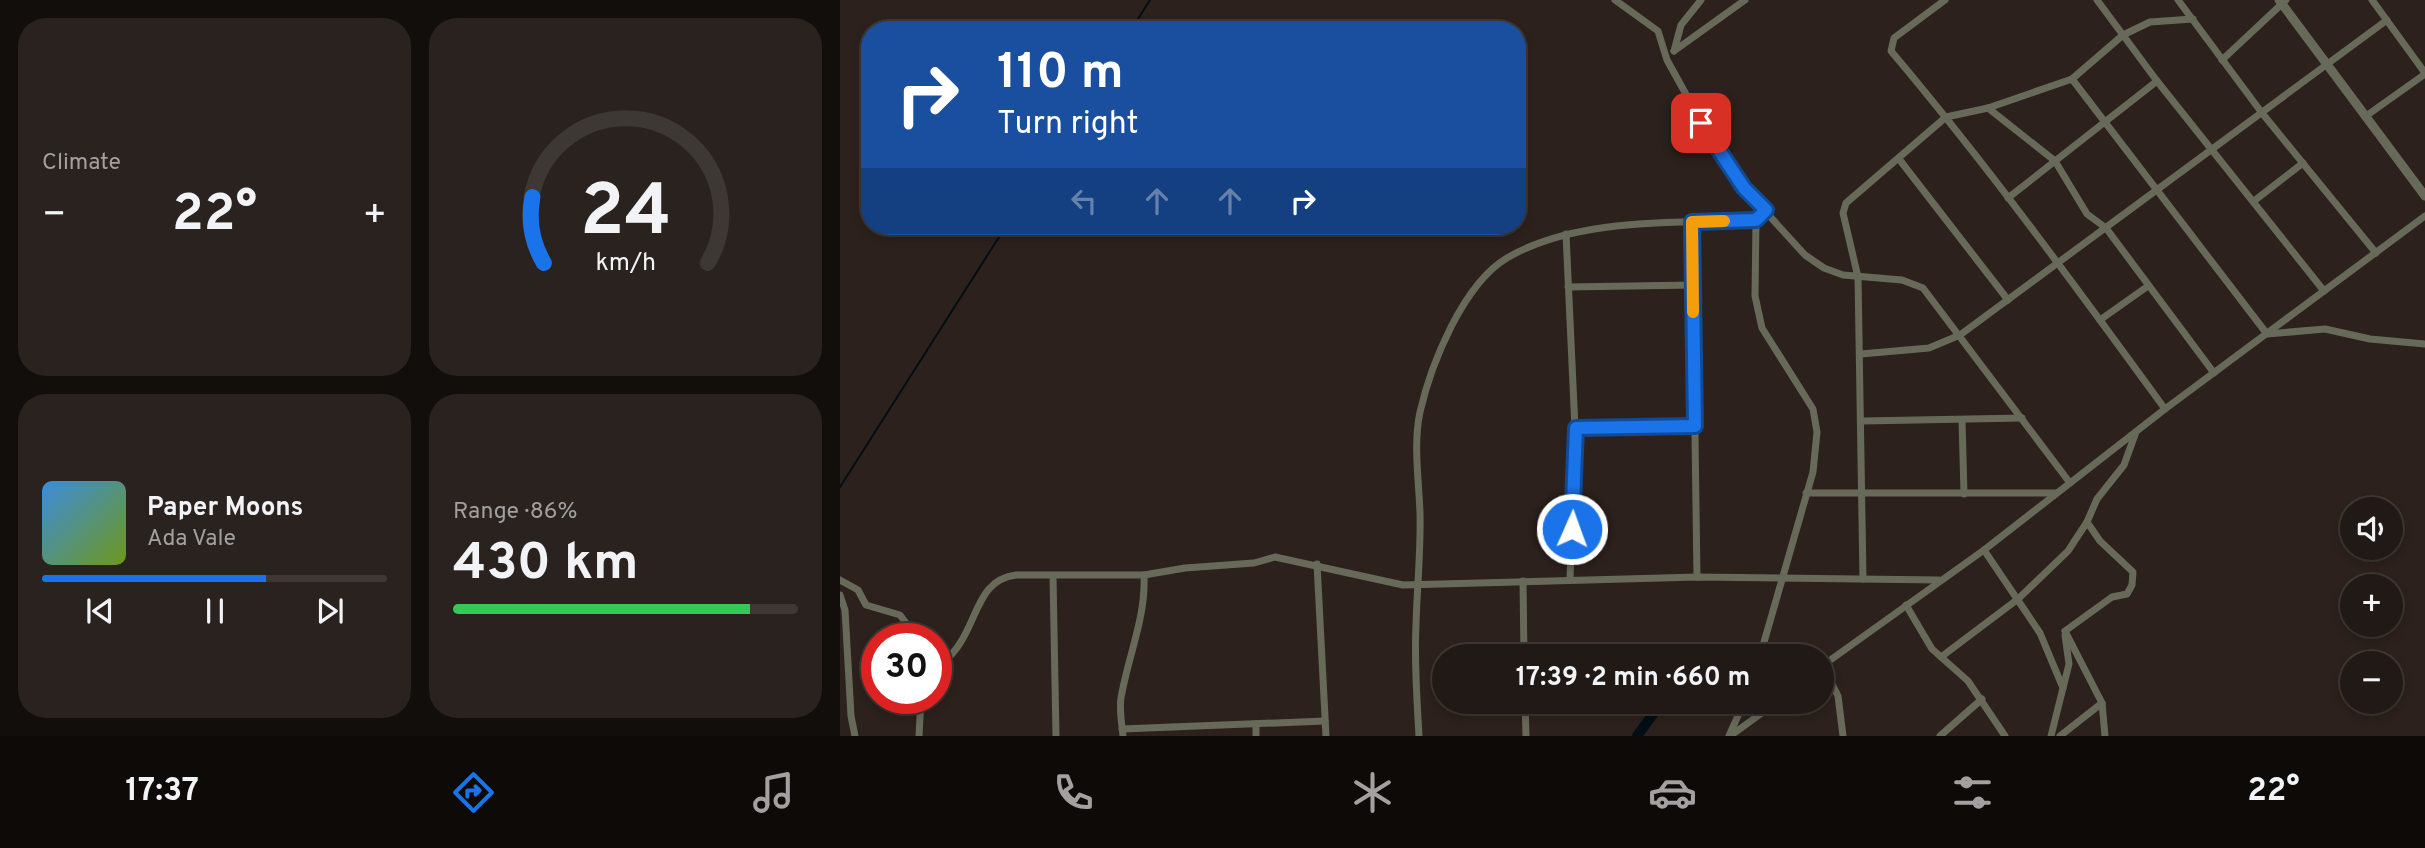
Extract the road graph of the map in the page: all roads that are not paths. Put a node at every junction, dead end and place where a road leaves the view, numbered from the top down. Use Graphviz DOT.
graph roads {
  1 [pos="1615,0"];
  2 [pos="1702,0"];
  3 [pos="1745,0"];
  4 [pos="1945,0"];
  5 [pos="2097,0"];
  6 [pos="2178,0"];
  7 [pos="2372,0"];
  8 [pos="2282,1"];
  9 [pos="2193,19"];
  10 [pos="2387,20"];
  11 [pos="2123,35"];
  12 [pos="1674,51"];
  13 [pos="1667,60"];
  14 [pos="2222,60"];
  15 [pos="2328,64"];
  16 [pos="2425,74"];
  17 [pos="2072,79"];
  18 [pos="2157,81"];
  19 [pos="1989,108"];
  20 [pos="2262,113"];
  21 [pos="2365,116"];
  22 [pos="1946,117"];
  23 [pos="2107,121"];
  24 [pos="2213,148"];
  25 [pos="1899,159"];
  26 [pos="2055,161"];
  27 [pos="2303,163"];
  28 [pos="2157,189"];
  29 [pos="2425,196"];
  30 [pos="2008,198"];
  31 [pos="2253,201"];
  32 [pos="1766,210"];
  33 [pos="2425,216"];
  34 [pos="1756,220"];
  35 [pos="1692,222"];
  36 [pos="2106,228"];
  37 [pos="1566,234"];
  38 [pos="2376,253"];
  39 [pos="2059,263"];
  40 [pos="1858,277"];
  41 [pos="1693,285"];
  42 [pos="2148,286"];
  43 [pos="1568,287"];
  44 [pos="2324,291"];
  45 [pos="2008,300"];
  46 [pos="2100,320"];
  47 [pos="2267,334"];
  48 [pos="1960,335"];
  49 [pos="2425,344"];
  50 [pos="1861,354"];
  51 [pos="2214,373"];
  52 [pos="2165,409"];
  53 [pos="2022,418"];
  54 [pos="1962,419"];
  55 [pos="1863,421"];
  56 [pos="1695,426"];
  57 [pos="1576,428"];
  58 [pos="2136,432"];
  59 [pos="2070,484"];
  60 [pos="1806,493"];
  61 [pos="2056,493"];
  62 [pos="1964,494"];
  63 [pos="1863,495"];
  64 [pos="2088,522"];
  65 [pos="1984,550"];
  66 [pos="1317,564"];
  67 [pos="1144,575"];
  68 [pos="1053,576"];
  69 [pos="1697,577"];
  70 [pos="1784,578"];
  71 [pos="1570,579"];
  72 [pos="1863,579"];
  73 [pos="840,580"];
  74 [pos="1939,580"];
  75 [pos="1523,581"];
  76 [pos="1418,585"];
  77 [pos="840,595"];
  78 [pos="2018,599"];
  79 [pos="1906,605"];
  80 [pos="906,623"];
  81 [pos="2065,631"];
  82 [pos="1524,644"];
  83 [pos="1764,644"];
  84 [pos="952,652"];
  85 [pos="1834,657"];
  86 [pos="1941,657"];
  87 [pos="1834,688"];
  88 [pos="2063,688"];
  89 [pos="1982,699"];
  90 [pos="2102,702"];
  91 [pos="920,714"];
  92 [pos="1525,714"];
  93 [pos="1739,714"];
  94 [pos="1760,714"];
  95 [pos="1325,721"];
  96 [pos="1255,723"];
  97 [pos="1187,726"];
  98 [pos="1123,732"];
  99 [pos="1952,733"];
  100 [pos="855,736"];
  101 [pos="919,736"];
  102 [pos="1056,736"];
  103 [pos="1187,736"];
  104 [pos="1256,736"];
  105 [pos="1326,736"];
  106 [pos="1419,736"];
  107 [pos="1526,736"];
  108 [pos="1729,736"];
  109 [pos="1843,736"];
  110 [pos="1940,736"];
  111 [pos="2005,736"];
  112 [pos="2051,736"];
  113 [pos="2060,736"];
  114 [pos="2105,736"];
  1 -- 13 [label="street"];
  2 -- 12 [label="street"];
  3 -- 12 [label="street"];
  4 -- 22 [label="street"];
  5 -- 11 [label="street"];
  6 -- 9 [label="street"];
  7 -- 10 [label="street"];
  8 -- 14 [label="street"];
  8 -- 15 [label="street"];
  9 -- 11 [label="street"];
  9 -- 14 [label="street"];
  10 -- 15 [label="street"];
  10 -- 16 [label="street"];
  11 -- 17 [label="street"];
  11 -- 18 [label="street"];
  12 -- 13 [label="street"];
  13 -- 32 [label="street"];
  14 -- 20 [label="street"];
  15 -- 20 [label="street"];
  15 -- 21 [label="street"];
  16 -- 21 [label="street"];
  17 -- 19 [label="street"];
  17 -- 23 [label="street"];
  18 -- 23 [label="street"];
  18 -- 24 [label="street"];
  19 -- 22 [label="street"];
  19 -- 26 [label="street"];
  20 -- 24 [label="street"];
  20 -- 27 [label="street"];
  21 -- 29 [label="street"];
  22 -- 25 [label="street"];
  22 -- 30 [label="street"];
  23 -- 26 [label="street"];
  23 -- 28 [label="street"];
  24 -- 28 [label="street"];
  24 -- 31 [label="street"];
  25 -- 40 [label="street"];
  25 -- 45 [label="street"];
  26 -- 30 [label="street"];
  26 -- 36 [label="street"];
  27 -- 31 [label="street"];
  27 -- 38 [label="street"];
  28 -- 36 [label="street"];
  28 -- 47 [label="street"];
  30 -- 39 [label="street"];
  31 -- 44 [label="street"];
  32 -- 34 [label="street"];
  32 -- 40 [label="street"];
  33 -- 38 [label="street"];
  34 -- 35 [label="street"];
  34 -- 60 [label="street"];
  35 -- 37 [label="street"];
  35 -- 41 [label="street"];
  36 -- 39 [label="street"];
  36 -- 42 [label="street"];
  37 -- 43 [label="street"];
  37 -- 76 [label="street"];
  38 -- 44 [label="street"];
  39 -- 45 [label="street"];
  39 -- 46 [label="street"];
  40 -- 48 [label="street"];
  40 -- 50 [label="street"];
  41 -- 43 [label="street"];
  41 -- 56 [label="street"];
  42 -- 46 [label="street"];
  42 -- 51 [label="street"];
  43 -- 57 [label="street"];
  44 -- 47 [label="street"];
  45 -- 48 [label="street"];
  46 -- 52 [label="street"];
  47 -- 49 [label="street"];
  47 -- 51 [label="street"];
  48 -- 50 [label="street"];
  48 -- 53 [label="street"];
  50 -- 55 [label="street"];
  51 -- 52 [label="street"];
  52 -- 58 [label="street"];
  53 -- 54 [label="street"];
  53 -- 59 [label="street"];
  54 -- 55 [label="street"];
  54 -- 62 [label="street"];
  55 -- 63 [label="street"];
  56 -- 57 [label="street"];
  56 -- 69 [label="street"];
  57 -- 71 [label="street"];
  58 -- 59 [label="street"];
  58 -- 64 [label="street"];
  59 -- 61 [label="street"];
  60 -- 63 [label="street"];
  60 -- 70 [label="street"];
  61 -- 62 [label="street"];
  61 -- 65 [label="street"];
  62 -- 63 [label="street"];
  63 -- 72 [label="street"];
  64 -- 78 [label="street"];
  64 -- 81 [label="street"];
  65 -- 74 [label="street"];
  65 -- 78 [label="street"];
  66 -- 67 [label="street"];
  66 -- 76 [label="street"];
  66 -- 95 [label="street"];
  67 -- 68 [label="street"];
  67 -- 98 [label="street"];
  68 -- 84 [label="street"];
  68 -- 102 [label="street"];
  69 -- 70 [label="street"];
  69 -- 71 [label="street"];
  70 -- 72 [label="street"];
  70 -- 83 [label="street"];
  71 -- 75 [label="street"];
  72 -- 74 [label="street"];
  73 -- 80 [label="street"];
  74 -- 79 [label="street"];
  75 -- 76 [label="street"];
  75 -- 82 [label="street"];
  76 -- 106 [label="street"];
  77 -- 100 [label="street"];
  78 -- 86 [label="street"];
  78 -- 88 [label="street"];
  79 -- 85 [label="street"];
  79 -- 86 [label="street"];
  81 -- 88 [label="street"];
  81 -- 90 [label="street"];
  86 -- 89 [label="street"];
  87 -- 109 [label="street"];
  88 -- 112 [label="street"];
  89 -- 99 [label="street"];
  89 -- 111 [label="street"];
  90 -- 113 [label="street"];
  90 -- 114 [label="street"];
  91 -- 101 [label="street"];
  92 -- 107 [label="street"];
  93 -- 108 [label="street"];
  94 -- 108 [label="street"];
  95 -- 96 [label="street"];
  95 -- 105 [label="street"];
  96 -- 97 [label="street"];
  96 -- 104 [label="street"];
  97 -- 98 [label="street"];
  97 -- 103 [label="street"];
  99 -- 110 [label="street"];
}
